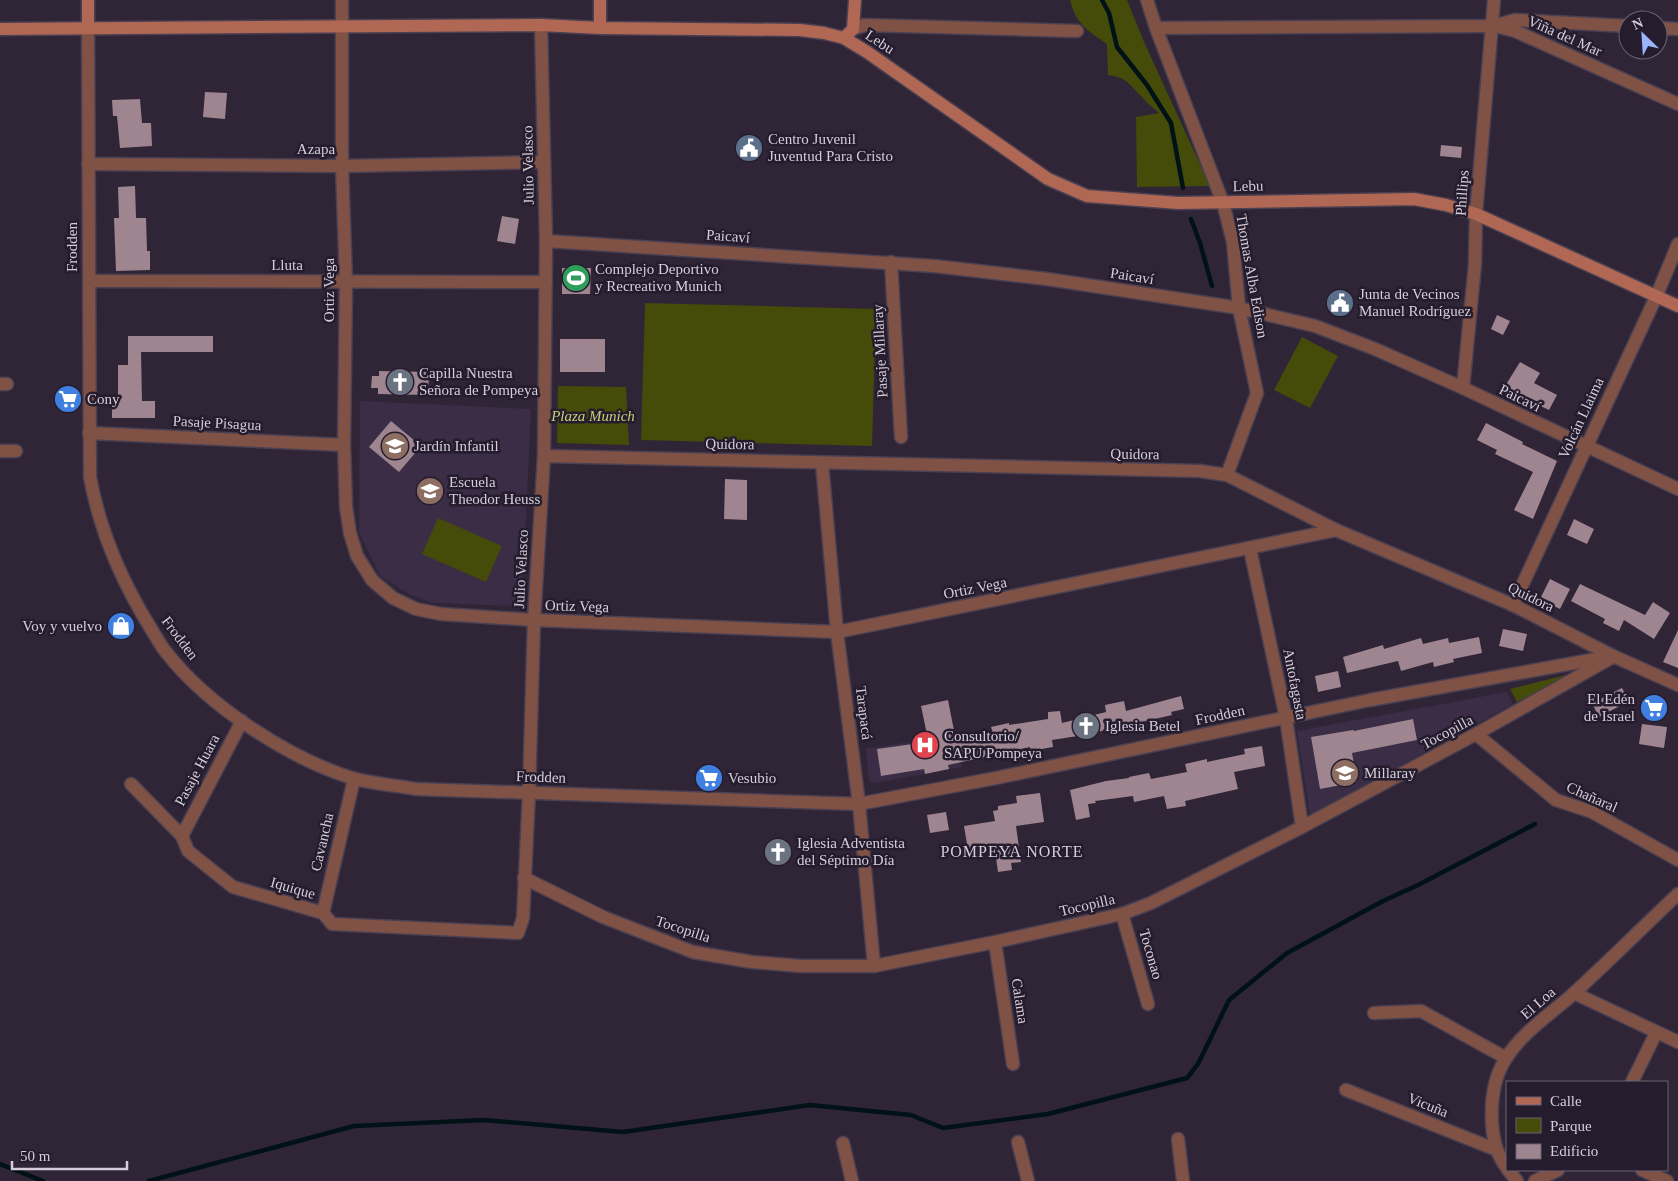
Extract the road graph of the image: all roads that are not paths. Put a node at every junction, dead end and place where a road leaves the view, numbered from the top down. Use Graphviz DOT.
graph roads {
  1 [pos="88,0"];
  2 [pos="342,0"];
  3 [pos="600,0"];
  4 [pos="855,0"];
  5 [pos="1147,0"];
  6 [pos="1494,0"];
  7 [pos="541,25"];
  8 [pos="1618,25"];
  9 [pos="1493,26"];
  10 [pos="88,27"];
  11 [pos="342,27"];
  12 [pos="600,28"];
  13 [pos="1156,28"];
  14 [pos="0,29"];
  15 [pos="853,29"];
  16 [pos="1077,31"];
  17 [pos="844,38"];
  18 [pos="1678,104"];
  19 [pos="544,162"];
  20 [pos="88,164"];
  21 [pos="342,166"];
  22 [pos="1223,203"];
  23 [pos="1476,214"];
  24 [pos="546,241"];
  25 [pos="1678,244"];
  26 [pos="891,262"];
  27 [pos="89,281"];
  28 [pos="346,282"];
  29 [pos="546,282"];
  30 [pos="1656,296"];
  31 [pos="1678,306"];
  32 [pos="1240,308"];
  33 [pos="1463,388"];
  34 [pos="89,433"];
  35 [pos="901,437"];
  36 [pos="344,445"];
  37 [pos="1585,447"];
  38 [pos="0,451"];
  39 [pos="16,451"];
  40 [pos="544,456"];
  41 [pos="822,463"];
  42 [pos="1227,475"];
  43 [pos="1678,489"];
  44 [pos="1336,530"];
  45 [pos="1250,549"];
  46 [pos="1513,605"];
  47 [pos="534,620"];
  48 [pos="837,632"];
  49 [pos="1613,656"];
  50 [pos="1678,685"];
  51 [pos="1286,718"];
  52 [pos="242,721"];
  53 [pos="1476,734"];
  54 [pos="354,779"];
  55 [pos="130,784"];
  56 [pos="529,793"];
  57 [pos="859,804"];
  58 [pos="1302,827"];
  59 [pos="182,836"];
  60 [pos="1678,860"];
  61 [pos="524,878"];
  62 [pos="1678,894"];
  63 [pos="323,913"];
  64 [pos="1122,914"];
  65 [pos="518,933"];
  66 [pos="995,942"];
  67 [pos="874,966"];
  68 [pos="1574,993"];
  69 [pos="1148,1004"];
  70 [pos="1374,1013"];
  71 [pos="1656,1033"];
  72 [pos="1678,1042"];
  73 [pos="1506,1058"];
  74 [pos="1013,1064"];
  75 [pos="1632,1081"];
  76 [pos="1346,1090"];
  77 [pos="1178,1139"];
  78 [pos="1018,1142"];
  79 [pos="843,1143"];
  80 [pos="1497,1150"];
  81 [pos="1506,1167"];
  82 [pos="1509,1171"];
  83 [pos="1556,1171"];
  84 [pos="1644,1171"];
  85 [pos="852,1181"];
  86 [pos="1028,1181"];
  87 [pos="1183,1181"];
  88 [pos="1517,1181"];
  89 [pos="1535,1181"];
  90 [pos="1667,1181"];
  1 -- 10 [label="main road, Frodden"];
  2 -- 11 [label="street, Ortiz Vega"];
  3 -- 12 [label="main road"];
  4 -- 15 [label="main road"];
  5 -- 13 [label="street, Thomas Alba Edison"];
  6 -- 9 [label="street, Phillips"];
  7 -- 11 [label="main road, Lebu"];
  7 -- 12 [label="main road, Lebu"];
  7 -- 19 [label="street, Julio Velasco"];
  8 -- 9 [label="street"];
  9 -- 13 [label="street"];
  9 -- 18 [label="street, Viña del Mar"];
  9 -- 23 [label="street, Phillips"];
  10 -- 11 [label="main road, Lebu"];
  10 -- 14 [label="main road, Lebu"];
  10 -- 20 [label="street, Frodden"];
  11 -- 21 [label="street, Ortiz Vega"];
  12 -- 17 [label="main road, Lebu"];
  13 -- 22 [label="street, Thomas Alba Edison"];
  15 -- 16 [label="street"];
  15 -- 17 [label="main road"];
  17 -- 22 [label="main road, Lebu"];
  19 -- 21 [label="street, Azapa"];
  19 -- 24 [label="street, Julio Velasco"];
  20 -- 21 [label="street, Azapa"];
  20 -- 27 [label="street, Frodden"];
  21 -- 28 [label="street, Ortiz Vega"];
  22 -- 23 [label="main road, Lebu"];
  22 -- 32 [label="street, Thomas Alba Edison"];
  23 -- 30 [label="main road, Lebu"];
  23 -- 33 [label="street, Phillips"];
  24 -- 26 [label="street, Paicaví"];
  24 -- 29 [label="street, Julio Velasco"];
  25 -- 30 [label="street, Volcán Llaima"];
  26 -- 32 [label="street, Paicaví"];
  26 -- 35 [label="street, Pasaje Millaray"];
  27 -- 28 [label="street, Lluta"];
  27 -- 34 [label="street, Frodden"];
  28 -- 29 [label="street, Lluta"];
  28 -- 36 [label="street, Ortiz Vega"];
  29 -- 40 [label="street, Julio Velasco"];
  30 -- 31 [label="main road, Lebu"];
  30 -- 37 [label="street, Volcán Llaima"];
  32 -- 33 [label="street, Paicaví"];
  32 -- 42 [label="street, Thomas Alba Edison"];
  33 -- 37 [label="street, Paicaví"];
  34 -- 36 [label="street, Pasaje Pisagua"];
  34 -- 52 [label="street, Frodden"];
  36 -- 47 [label="street, Ortiz Vega"];
  37 -- 43 [label="street, Paicaví"];
  37 -- 46 [label="street, Volcán Llaima"];
  38 -- 39 [label="street"];
  40 -- 41 [label="street, Quidora"];
  40 -- 47 [label="street, Julio Velasco"];
  41 -- 42 [label="street, Quidora"];
  41 -- 48 [label="street, Tarapacá"];
  42 -- 44 [label="street, Quidora"];
  44 -- 45 [label="street, Ortiz Vega"];
  44 -- 46 [label="street, Quidora"];
  45 -- 48 [label="street, Ortiz Vega"];
  45 -- 51 [label="street, Antofagasta"];
  46 -- 49 [label="street, Quidora"];
  47 -- 48 [label="street, Ortiz Vega"];
  47 -- 56 [label="street, Julio Velasco"];
  48 -- 57 [label="street, Tarapacá"];
  49 -- 50 [label="street, Quidora"];
  49 -- 51 [label="street, Frodden"];
  49 -- 53 [label="street, Tocopilla"];
  51 -- 57 [label="street, Frodden"];
  51 -- 58 [label="street, Antofagasta"];
  52 -- 54 [label="street, Frodden"];
  52 -- 59 [label="street, Pasaje Huara"];
  53 -- 58 [label="street, Tocopilla"];
  53 -- 60 [label="street, Chañaral"];
  54 -- 56 [label="street, Frodden"];
  54 -- 63 [label="street, Cavancha"];
  55 -- 59 [label="street, Iquique"];
  56 -- 57 [label="street, Frodden"];
  56 -- 61 [label="street, Julio Velasco"];
  57 -- 67 [label="street, Tarapacá"];
  58 -- 64 [label="street, Tocopilla"];
  59 -- 63 [label="street, Iquique"];
  61 -- 65 [label="street, Julio Velasco"];
  61 -- 67 [label="street, Tocopilla"];
  62 -- 68 [label="street, El Loa"];
  63 -- 65 [label="street, Iquique"];
  64 -- 66 [label="street, Tocopilla"];
  64 -- 69 [label="street, Toconao"];
  66 -- 67 [label="street, Tocopilla"];
  66 -- 74 [label="street, Calama"];
  68 -- 71 [label="street"];
  68 -- 73 [label="street, El Loa"];
  70 -- 73 [label="street"];
  71 -- 72 [label="street"];
  71 -- 75 [label="street"];
  73 -- 80 [label="street, El Loa"];
  76 -- 80 [label="street, Vicuña"];
  77 -- 87 [label="street"];
  78 -- 86 [label="street"];
  79 -- 85 [label="street"];
  80 -- 81 [label="street, El Loa"];
  82 -- 88 [label="street, El Loa"];
  83 -- 89 [label="street"];
  84 -- 90 [label="street"];
}
